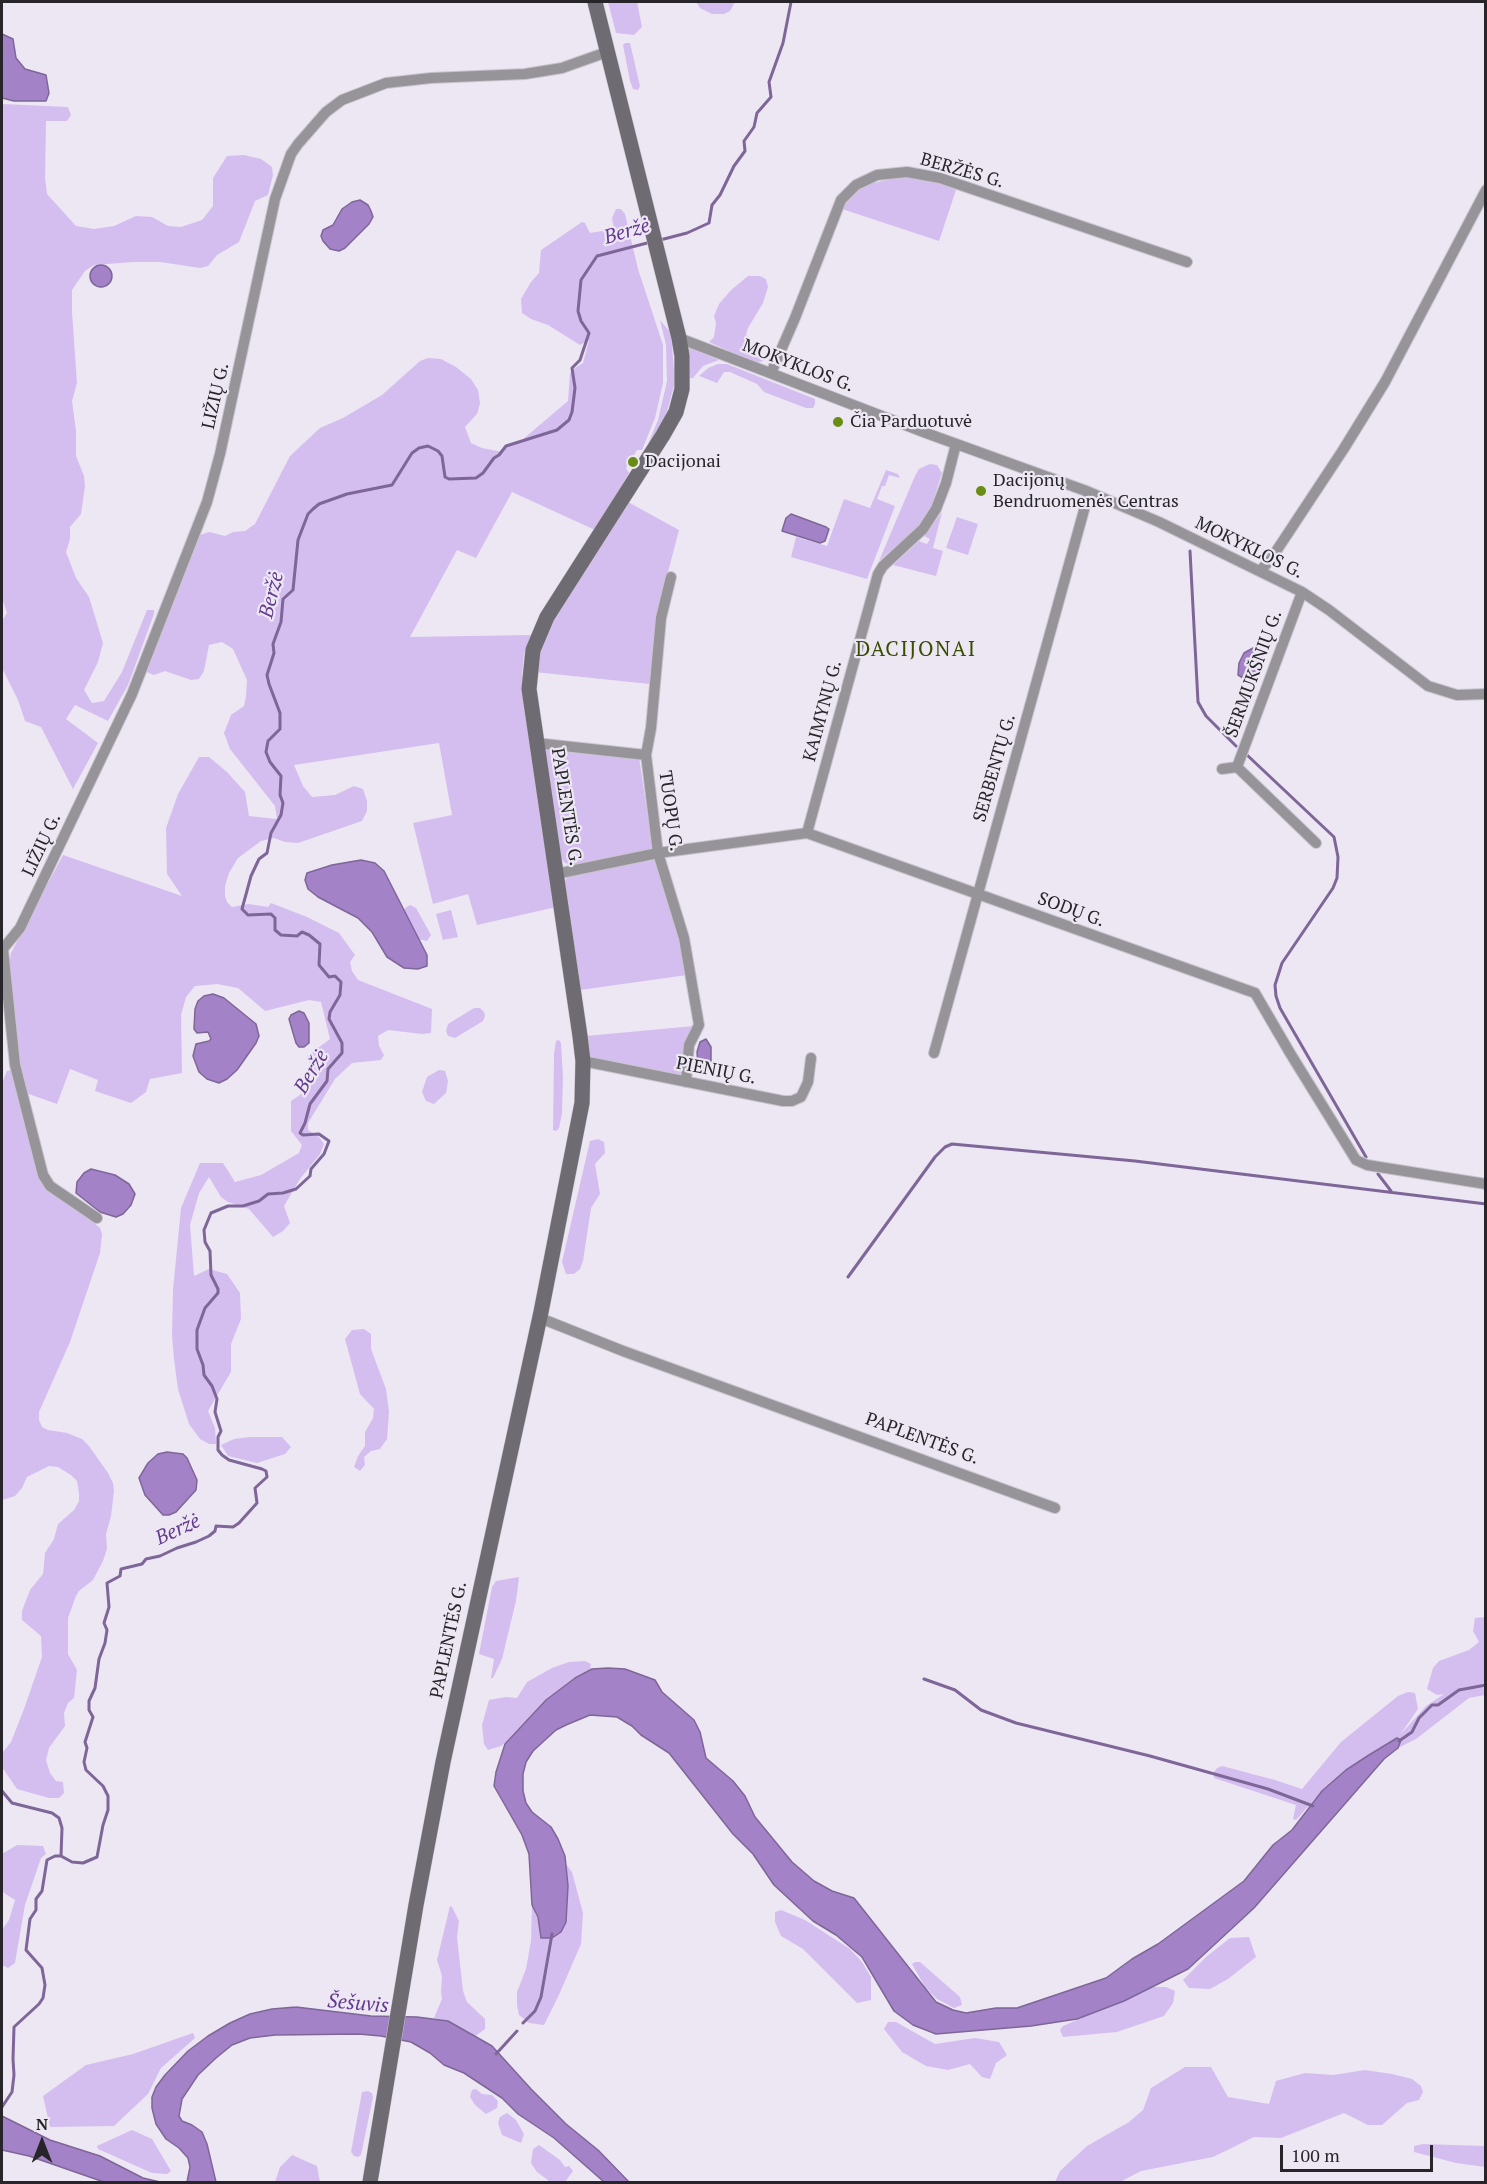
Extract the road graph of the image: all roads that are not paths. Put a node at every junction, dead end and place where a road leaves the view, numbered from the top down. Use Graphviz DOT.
graph roads {
  1 [pos="595,2"];
  2 [pos="607,52"];
  3 [pos="1485,190"];
  4 [pos="1187,262"];
  5 [pos="679,338"];
  6 [pos="771,374"];
  7 [pos="956,444"];
  8 [pos="1089,492"];
  9 [pos="1260,571"];
  10 [pos="671,577"];
  11 [pos="1302,592"];
  12 [pos="1485,694"];
  13 [pos="536,743"];
  14 [pos="646,755"];
  15 [pos="1237,766"];
  16 [pos="1222,769"];
  17 [pos="807,833"];
  18 [pos="1316,843"];
  19 [pos="658,853"];
  20 [pos="556,874"];
  21 [pos="977,893"];
  22 [pos="2,950"];
  23 [pos="934,1053"];
  24 [pos="810,1058"];
  25 [pos="583,1061"];
  26 [pos="686,1082"];
  27 [pos="1485,1184"];
  28 [pos="97,1218"];
  29 [pos="540,1318"];
  30 [pos="1055,1508"];
  31 [pos="370,2182"];
  1 -- 2 [label="main road, PAPLENTĖS G."];
  2 -- 5 [label="main road, PAPLENTĖS G."];
  2 -- 22 [label="street, LIŽIŲ G."];
  3 -- 9 [label="street"];
  4 -- 6 [label="street, BERŽĖS G."];
  5 -- 6 [label="street, MOKYKLOS G."];
  5 -- 13 [label="main road, PAPLENTĖS G."];
  6 -- 7 [label="street, MOKYKLOS G."];
  7 -- 8 [label="street, MOKYKLOS G."];
  7 -- 17 [label="street, KAIMYNŲ G."];
  8 -- 9 [label="street, MOKYKLOS G."];
  8 -- 21 [label="street, SERBENTŲ G."];
  9 -- 11 [label="street, MOKYKLOS G."];
  10 -- 14 [label="street, TUOPŲ G."];
  11 -- 12 [label="street, MOKYKLOS G."];
  11 -- 15 [label="street, ŠERMUKŠNIŲ G."];
  13 -- 14 [label="street"];
  13 -- 20 [label="main road, PAPLENTĖS G."];
  14 -- 19 [label="street, TUOPŲ G."];
  15 -- 16 [label="street, ŠERMUKŠNIŲ G."];
  15 -- 18 [label="street, ŠERMUKŠNIŲ G."];
  17 -- 19 [label="street, SODŲ G."];
  17 -- 21 [label="street, SODŲ G."];
  19 -- 20 [label="street, SODŲ G."];
  19 -- 26 [label="street, TUOPŲ G."];
  20 -- 25 [label="main road, PAPLENTĖS G."];
  21 -- 23 [label="street, SERBENTŲ G."];
  21 -- 27 [label="street, SODŲ G."];
  22 -- 28 [label="street"];
  24 -- 26 [label="street, PIENIŲ G."];
  25 -- 26 [label="street, PIENIŲ G."];
  25 -- 29 [label="main road, PAPLENTĖS G."];
  29 -- 30 [label="street, PAPLENTĖS G."];
  29 -- 31 [label="main road, PAPLENTĖS G."];
}
